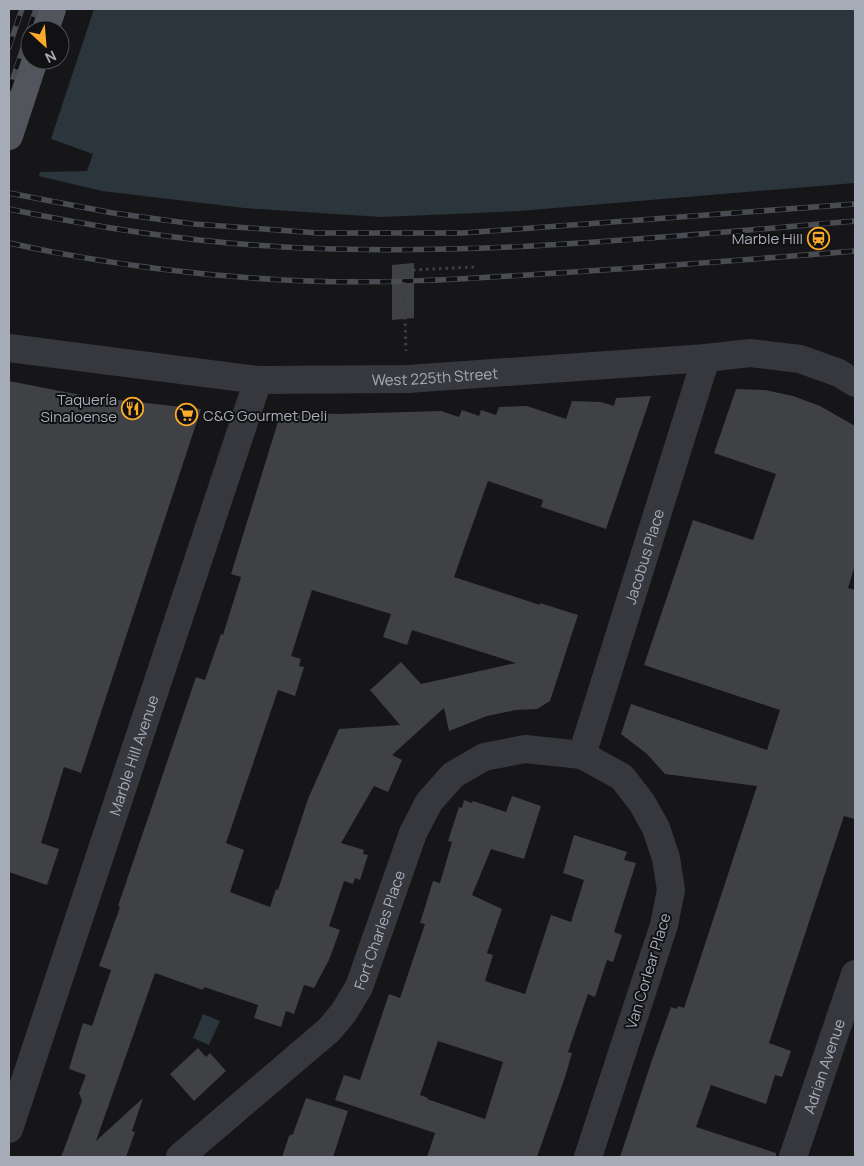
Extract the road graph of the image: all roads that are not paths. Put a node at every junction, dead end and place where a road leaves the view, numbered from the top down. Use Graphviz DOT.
graph roads {
  1 [pos="31,70"];
  2 [pos="9,136"];
  3 [pos="9,348"];
  4 [pos="706,358"];
  5 [pos="258,380"];
  6 [pos="855,383"];
  7 [pos="582,755"];
  8 [pos="855,974"];
  9 [pos="9,1130"];
  10 [pos="180,1157"];
  11 [pos="588,1157"];
  12 [pos="793,1157"];
  1 -- 2 [label="main road"];
  3 -- 5 [label="street, West 225th Street"];
  4 -- 5 [label="street, West 225th Street"];
  4 -- 6 [label="street, West 225th Street"];
  4 -- 7 [label="street, Jacobus Place"];
  5 -- 9 [label="street, Marble Hill Avenue"];
  7 -- 10 [label="street, Fort Charles Place"];
  7 -- 11 [label="street, Van Corlear Place"];
  8 -- 12 [label="street, Adrian Avenue"];
}
